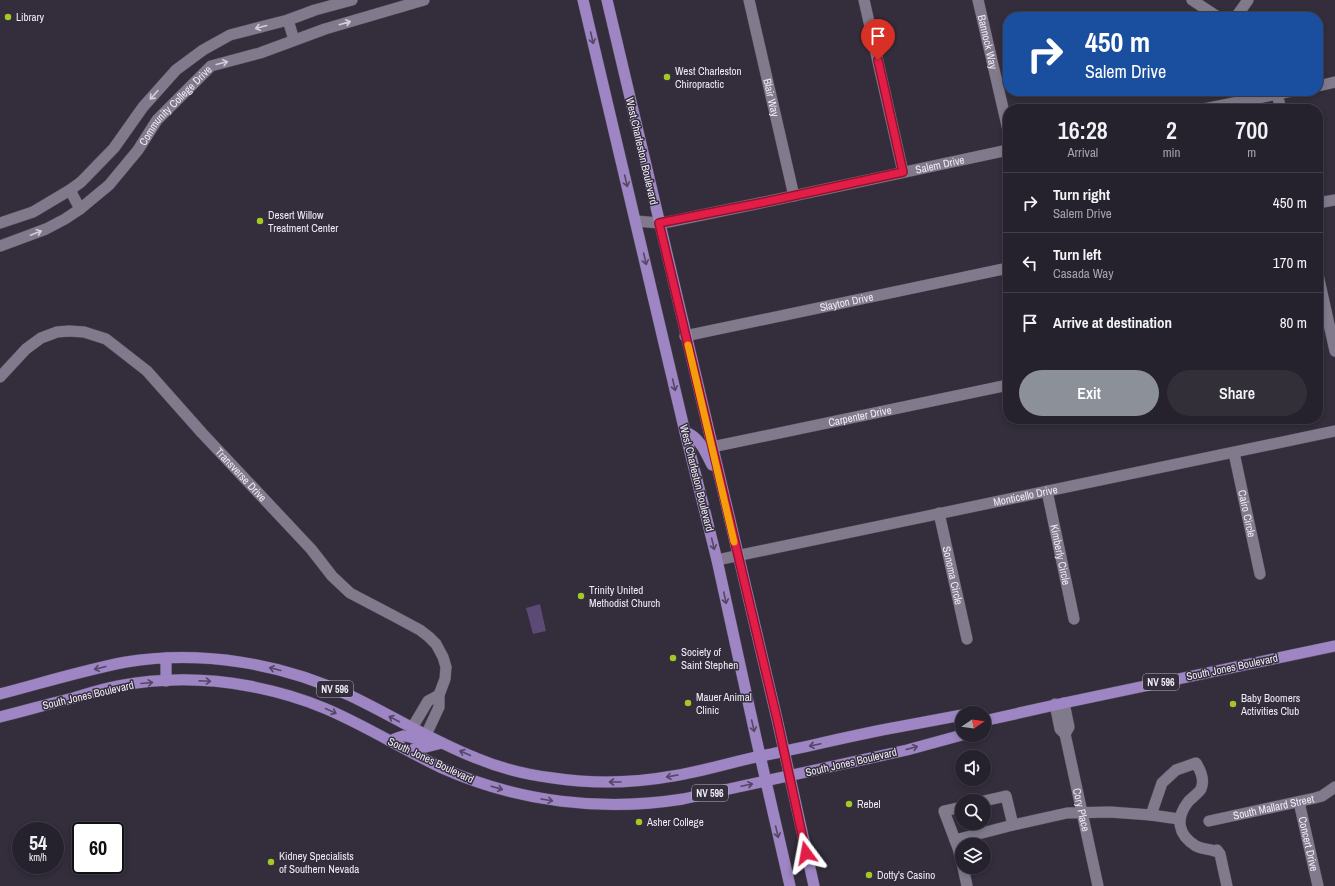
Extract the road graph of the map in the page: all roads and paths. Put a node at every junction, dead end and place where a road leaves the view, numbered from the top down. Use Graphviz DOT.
graph roads {
  1 [pos="352,0"];
  2 [pos="424,0"];
  3 [pos="584,0"];
  4 [pos="607,0"];
  5 [pos="749,0"];
  6 [pos="864,0"];
  7 [pos="978,0"];
  8 [pos="1192,0"];
  9 [pos="1248,0"];
  10 [pos="1210,12"];
  11 [pos="1240,12"];
  12 [pos="288,20"];
  13 [pos="294,40"];
  14 [pos="1335,82"];
  15 [pos="1323,85"];
  16 [pos="1260,96"];
  17 [pos="1225,104"];
  18 [pos="1003,108"];
  19 [pos="1003,151"];
  20 [pos="903,172"];
  21 [pos="70,190"];
  22 [pos="794,196"];
  23 [pos="1335,200"];
  24 [pos="1323,202"];
  25 [pos="80,209"];
  26 [pos="636,221"];
  27 [pos="0,223"];
  28 [pos="659,223"];
  29 [pos="0,246"];
  30 [pos="1003,269"];
  31 [pos="1323,299"];
  32 [pos="1327,319"];
  33 [pos="686,336"];
  34 [pos="1335,351"];
  35 [pos="0,377"];
  36 [pos="1003,386"];
  37 [pos="685,432"];
  38 [pos="1335,432"];
  39 [pos="712,447"];
  40 [pos="1234,453"];
  41 [pos="719,480"];
  42 [pos="1046,491"];
  43 [pos="940,513"];
  44 [pos="738,556"];
  45 [pos="717,560"];
  46 [pos="1260,574"];
  47 [pos="1074,619"];
  48 [pos="966,639"];
  49 [pos="1335,646"];
  50 [pos="166,658"];
  51 [pos="166,681"];
  52 [pos="0,694"];
  53 [pos="439,695"];
  54 [pos="1060,703"];
  55 [pos="955,716"];
  56 [pos="0,717"];
  57 [pos="991,720"];
  58 [pos="412,728"];
  59 [pos="426,735"];
  60 [pos="955,737"];
  61 [pos="390,741"];
  62 [pos="442,743"];
  63 [pos="410,751"];
  64 [pos="784,751"];
  65 [pos="760,756"];
  66 [pos="790,776"];
  67 [pos="765,781"];
  68 [pos="1335,787"];
  69 [pos="991,800"];
  70 [pos="1299,802"];
  71 [pos="955,808"];
  72 [pos="1082,813"];
  73 [pos="1151,815"];
  74 [pos="1179,819"];
  75 [pos="1209,821"];
  76 [pos="1013,825"];
  77 [pos="963,838"];
  78 [pos="955,840"];
  79 [pos="964,874"];
  80 [pos="790,886"];
  81 [pos="814,886"];
  82 [pos="967,886"];
  83 [pos="1098,886"];
  84 [pos="1227,886"];
  85 [pos="1318,886"];
  1 -- 12 [label="street, Community College Drive"];
  13 -- 2 [label="street, Community College Drive, one-way"];
  3 -- 26 [label="main road, West Charleston Boulevard, one-way"];
  4 -- 28 [label="main road, West Charleston Boulevard"];
  5 -- 22 [label="street, Blair Way"];
  6 -- 20 [label="street"];
  7 -- 18 [label="street, Bannock Way"];
  8 -- 10 [label="street"];
  9 -- 11 [label="street"];
  12 -- 13 [label="street"];
  12 -- 21 [label="street, Community College Drive, one-way"];
  25 -- 13 [label="street, Community College Drive, one-way"];
  14 -- 15 [label="street"];
  16 -- 17 [label="street"];
  19 -- 20 [label="street, Salem Drive"];
  20 -- 22 [label="street, Salem Drive"];
  21 -- 25 [label="street"];
  21 -- 27 [label="street, Community College Drive"];
  22 -- 28 [label="street, Salem Drive"];
  23 -- 24 [label="street"];
  29 -- 25 [label="street, Community College Drive, one-way"];
  26 -- 28 [label="street, Salem Drive"];
  26 -- 37 [label="main road, West Charleston Boulevard, one-way"];
  28 -- 33 [label="main road, West Charleston Boulevard"];
  30 -- 33 [label="street, Slayton Drive"];
  31 -- 32 [label="street"];
  32 -- 34 [label="street"];
  33 -- 39 [label="main road, West Charleston Boulevard"];
  35 -- 53 [label="street, Transverse Drive"];
  36 -- 39 [label="street, Carpenter Drive"];
  37 -- 41 [label="main road"];
  37 -- 45 [label="main road, West Charleston Boulevard, one-way"];
  38 -- 40 [label="street, Monticello Drive"];
  39 -- 41 [label="main road, West Charleston Boulevard"];
  40 -- 42 [label="street, Monticello Drive"];
  40 -- 46 [label="street, Cairo Circle"];
  41 -- 44 [label="main road, West Charleston Boulevard"];
  42 -- 43 [label="street, Monticello Drive"];
  42 -- 47 [label="street, Kimberly Circle"];
  43 -- 44 [label="street, Monticello Drive"];
  43 -- 48 [label="street, Sonoma Circle"];
  44 -- 45 [label="street, Monticello Drive"];
  44 -- 64 [label="main road, West Charleston Boulevard"];
  45 -- 65 [label="main road, West Charleston Boulevard, one-way"];
  49 -- 54 [label="main road, South Jones Boulevard / NV 596"];
  50 -- 51 [label="main road"];
  50 -- 52 [label="main road, South Jones Boulevard / NV 596, one-way"];
  58 -- 50 [label="main road, South Jones Boulevard / NV 596, one-way"];
  56 -- 51 [label="main road, South Jones Boulevard / NV 596, one-way"];
  51 -- 61 [label="main road, South Jones Boulevard / NV 596, one-way"];
  53 -- 58 [label="street"];
  53 -- 59 [label="street, Transverse Drive"];
  54 -- 57 [label="main road, South Jones Boulevard / NV 596"];
  54 -- 72 [label="street, Cory Place"];
  55 -- 64 [label="main road, South Jones Boulevard / NV 596, one-way"];
  58 -- 59 [label="main road, South Jones Boulevard / NV 596"];
  59 -- 61 [label="main road"];
  59 -- 62 [label="main road, South Jones Boulevard / NV 596"];
  66 -- 60 [label="main road, South Jones Boulevard / NV 596, one-way"];
  61 -- 63 [label="main road, South Jones Boulevard / NV 596"];
  62 -- 63 [label="main road"];
  65 -- 62 [label="main road, South Jones Boulevard / NV 596, one-way"];
  63 -- 67 [label="main road, South Jones Boulevard / NV 596, one-way"];
  64 -- 65 [label="main road, South Jones Boulevard / NV 596"];
  64 -- 66 [label="main road, West Charleston Boulevard"];
  65 -- 67 [label="main road, West Charleston Boulevard"];
  66 -- 67 [label="main road, South Jones Boulevard / NV 596"];
  66 -- 81 [label="main road, West Charleston Boulevard"];
  67 -- 80 [label="main road, West Charleston Boulevard, one-way"];
  68 -- 70 [label="street, South Mallard Street"];
  69 -- 76 [label="street"];
  70 -- 75 [label="street, South Mallard Street"];
  70 -- 85 [label="street, Concert Drive"];
  71 -- 78 [label="street"];
  72 -- 73 [label="street"];
  72 -- 76 [label="street"];
  72 -- 83 [label="street, Cory Place"];
  73 -- 74 [label="street"];
  73 -- 74 [label="street"];
  74 -- 84 [label="street"];
  76 -- 77 [label="street"];
  79 -- 82 [label="street"];
}
